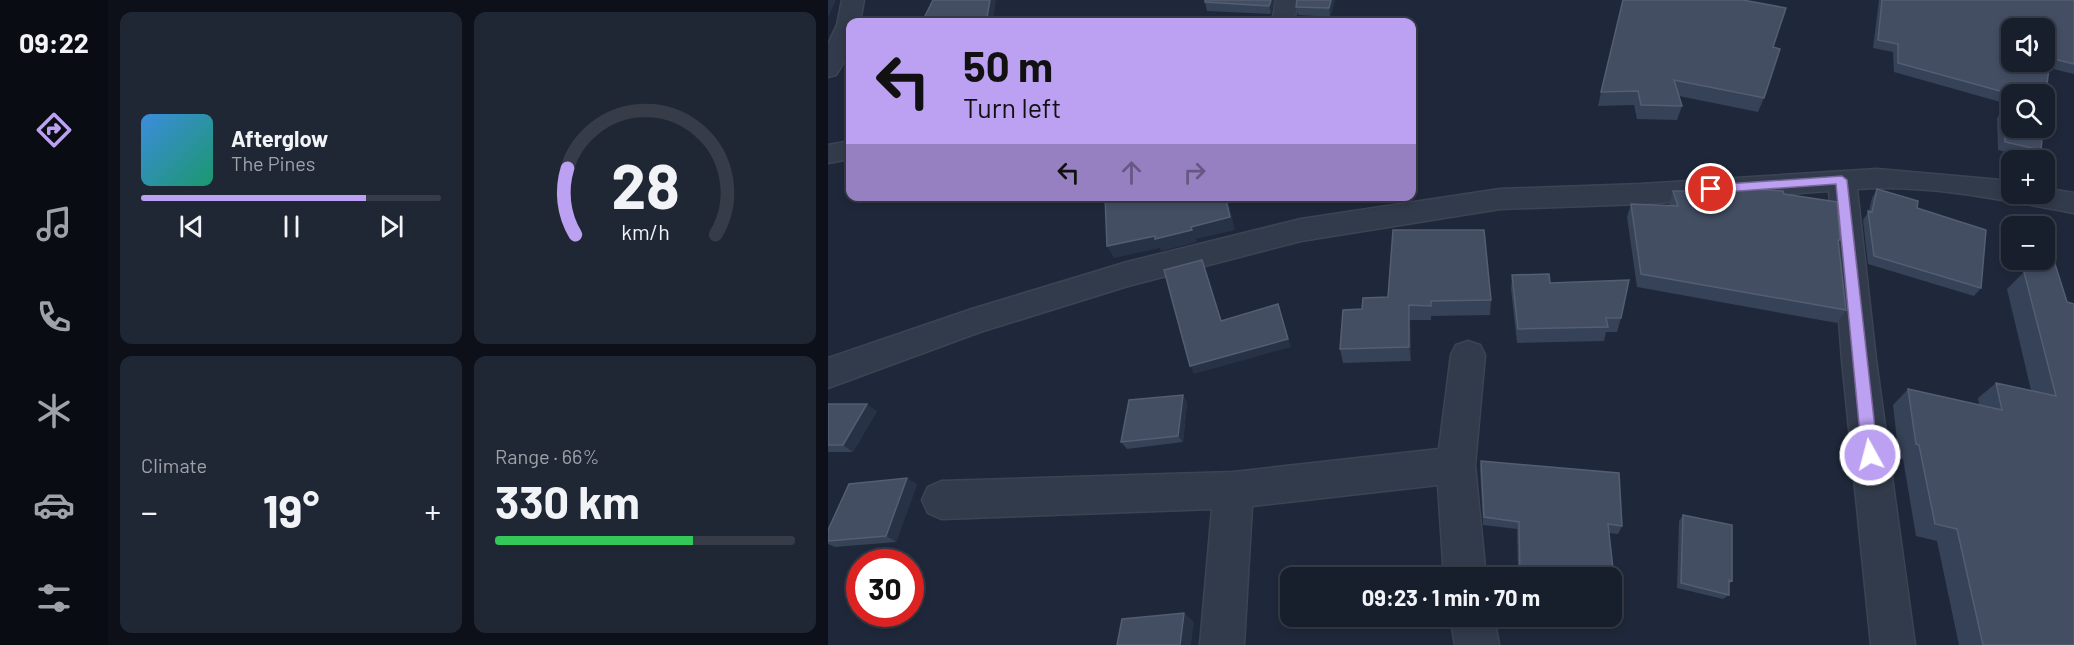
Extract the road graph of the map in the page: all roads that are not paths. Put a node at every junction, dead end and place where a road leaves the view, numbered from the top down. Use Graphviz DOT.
graph roads {
  1 [pos="852,0"];
  2 [pos="1287,0"];
  3 [pos="849,18"];
  4 [pos="1284,18"];
  5 [pos="846,30"];
  6 [pos="828,70"];
  7 [pos="846,151"];
  8 [pos="828,154"];
  9 [pos="1842,180"];
  10 [pos="2001,189"];
  11 [pos="2055,200"];
  12 [pos="2074,204"];
  13 [pos="1468,355"];
  14 [pos="828,373"];
  15 [pos="1456,465"];
  16 [pos="1233,490"];
  17 [pos="942,500"];
  18 [pos="1464,567"];
  19 [pos="1474,627"];
  20 [pos="1222,645"];
  21 [pos="1477,645"];
  22 [pos="1893,645"];
  1 -- 3 [label="street"];
  2 -- 4 [label="street"];
  5 -- 6 [label="street"];
  7 -- 8 [label="street"];
  9 -- 10 [label="street"];
  9 -- 14 [label="street"];
  9 -- 22 [label="street"];
  11 -- 12 [label="street"];
  13 -- 15 [label="street"];
  15 -- 16 [label="street"];
  15 -- 18 [label="street"];
  16 -- 17 [label="street"];
  16 -- 20 [label="street"];
  19 -- 21 [label="street"];
}
